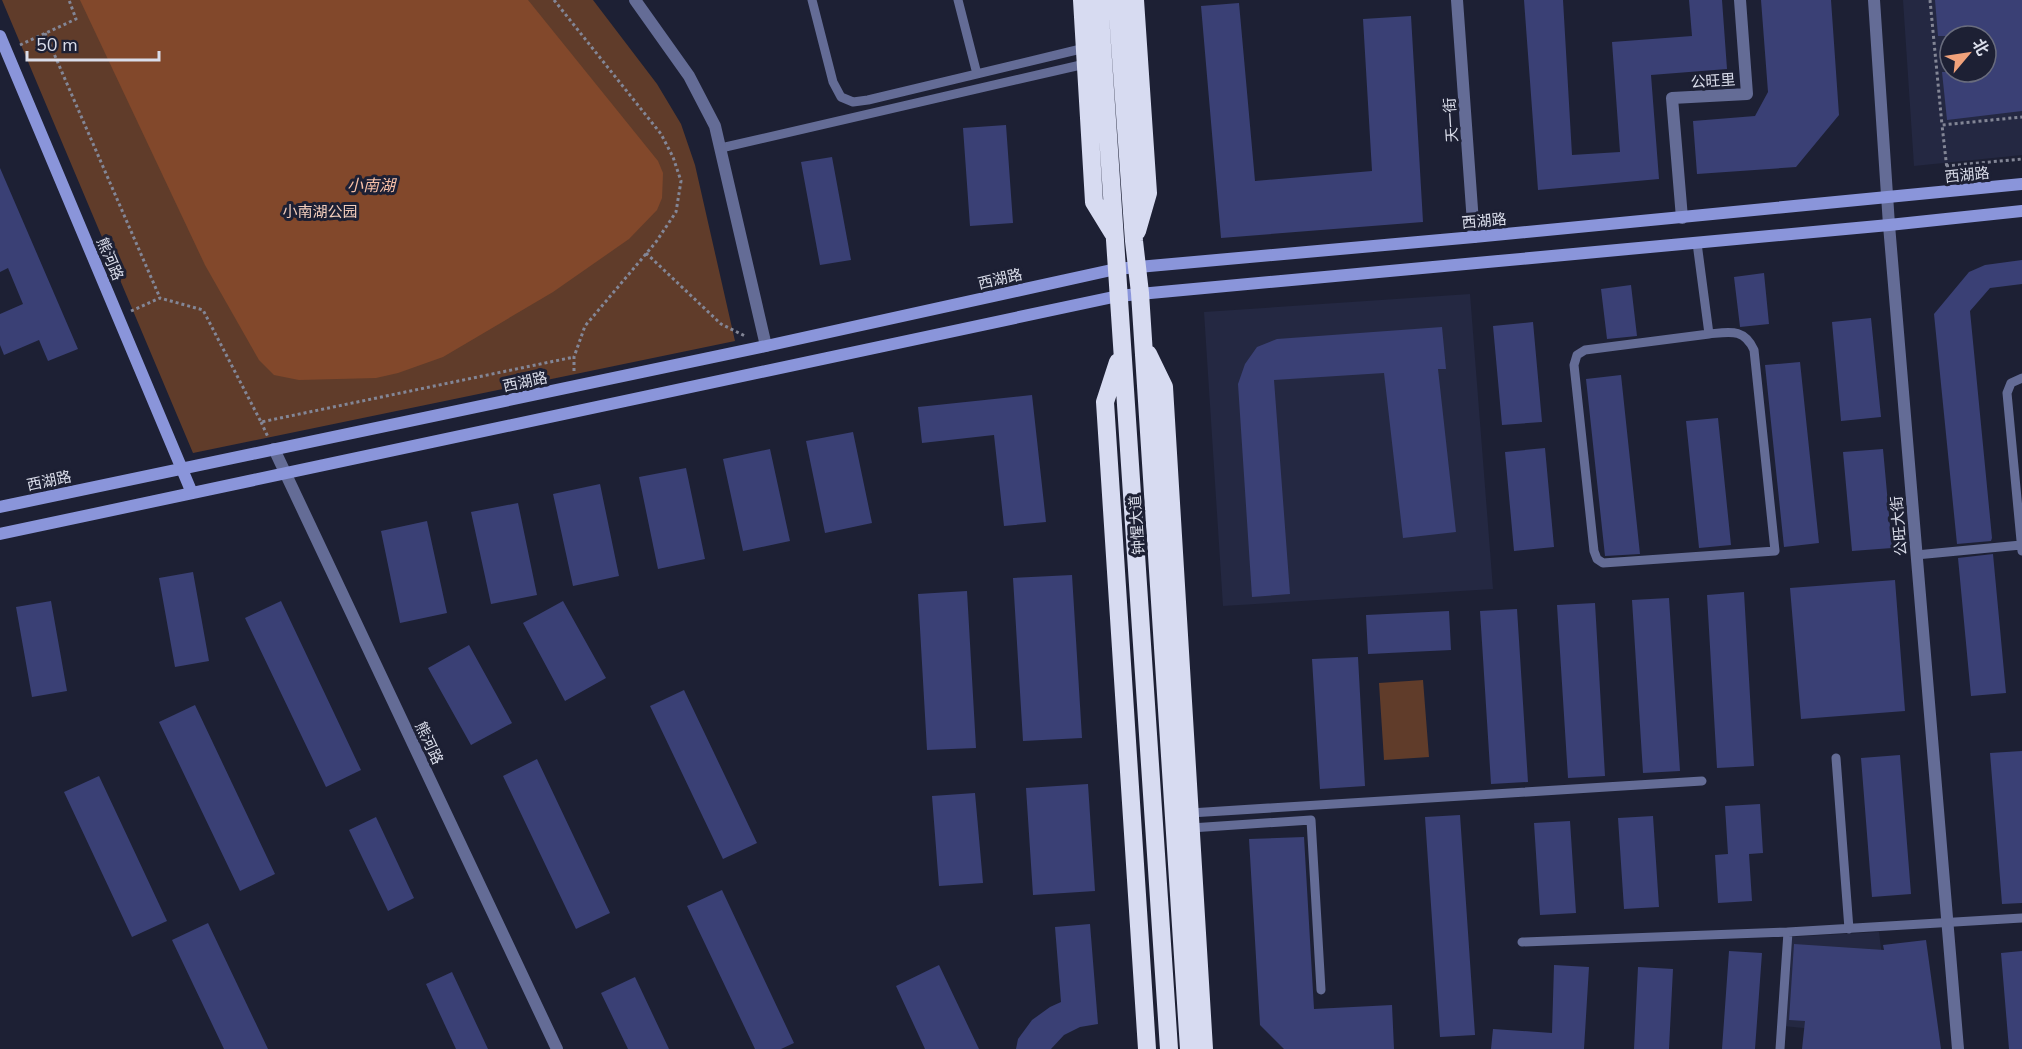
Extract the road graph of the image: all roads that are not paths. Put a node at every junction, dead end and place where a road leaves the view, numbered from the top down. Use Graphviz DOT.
graph roads {
  1 [pos="635,0"];
  2 [pos="812,0"];
  3 [pos="958,0"];
  4 [pos="1082,0"];
  5 [pos="1099,0"];
  6 [pos="1117,0"];
  7 [pos="1135,0"];
  8 [pos="1458,0"];
  9 [pos="1740,0"];
  10 [pos="1874,0"];
  11 [pos="0,36"];
  12 [pos="1085,56"];
  13 [pos="977,74"];
  14 [pos="721,148"];
  15 [pos="2022,184"];
  16 [pos="1887,197"];
  17 [pos="2022,211"];
  18 [pos="1682,218"];
  19 [pos="1889,225"];
  20 [pos="1115,236"];
  21 [pos="1474,237"];
  22 [pos="1134,241"];
  23 [pos="1697,243"];
  24 [pos="1137,266"];
  25 [pos="1116,269"];
  26 [pos="1140,293"];
  27 [pos="1118,296"];
  28 [pos="1709,334"];
  29 [pos="766,346"];
  30 [pos="1144,347"];
  31 [pos="1122,352"];
  32 [pos="2022,378"];
  33 [pos="274,449"];
  34 [pos="183,468"];
  35 [pos="286,474"];
  36 [pos="192,493"];
  37 [pos="0,507"];
  38 [pos="0,534"];
  39 [pos="2021,545"];
  40 [pos="2022,551"];
  41 [pos="1916,555"];
  42 [pos="1836,758"];
  43 [pos="1702,781"];
  44 [pos="1190,820"];
  45 [pos="2022,918"];
  46 [pos="1946,924"];
  47 [pos="1849,929"];
  48 [pos="1788,932"];
  49 [pos="1522,942"];
  50 [pos="1321,990"];
  51 [pos="557,1049"];
  52 [pos="1147,1049"];
  53 [pos="1169,1049"];
  54 [pos="1189,1049"];
  55 [pos="1204,1049"];
  56 [pos="1780,1049"];
  57 [pos="1958,1049"];
  1 -- 14 [label="street"];
  2 -- 13 [label="lane"];
  3 -- 13 [label="lane"];
  4 -- 12 [label="highway"];
  5 -- 20 [label="highway, 钟惺大道"];
  6 -- 22 [label="highway, 钟惺大道"];
  7 -- 22 [label="highway"];
  8 -- 21 [label="street, 天一街"];
  9 -- 18 [label="street, 公旺里"];
  10 -- 16 [label="street, 公旺大街"];
  11 -- 34 [label="main road, 熊河路"];
  12 -- 13 [label="lane"];
  12 -- 14 [label="lane"];
  12 -- 20 [label="highway"];
  14 -- 29 [label="street"];
  15 -- 16 [label="main road, 西湖路"];
  16 -- 18 [label="main road, 西湖路"];
  16 -- 19 [label="street, 公旺大街"];
  17 -- 19 [label="main road"];
  18 -- 21 [label="main road, 西湖路"];
  19 -- 23 [label="main road"];
  19 -- 41 [label="street, 公旺大街"];
  20 -- 25 [label="highway, 钟惺大道"];
  21 -- 24 [label="main road, 西湖路"];
  22 -- 24 [label="highway, 钟惺大道"];
  23 -- 26 [label="main road"];
  23 -- 28 [label="lane"];
  24 -- 25 [label="main road, 西湖路"];
  24 -- 26 [label="highway, 钟惺大道"];
  25 -- 27 [label="highway, 钟惺大道"];
  25 -- 29 [label="main road, 西湖路"];
  26 -- 27 [label="main road"];
  26 -- 30 [label="highway, 钟惺大道"];
  27 -- 31 [label="highway, 钟惺大道"];
  27 -- 35 [label="main road"];
  28 -- 28 [label="lane"];
  29 -- 33 [label="main road, 西湖路"];
  30 -- 44 [label="highway"];
  30 -- 54 [label="highway, 钟惺大道"];
  31 -- 52 [label="highway"];
  31 -- 53 [label="highway, 钟惺大道"];
  32 -- 39 [label="lane"];
  33 -- 34 [label="main road, 西湖路"];
  33 -- 35 [label="street, 熊河路"];
  34 -- 36 [label="main road, 熊河路"];
  34 -- 37 [label="main road, 西湖路"];
  35 -- 36 [label="main road"];
  35 -- 51 [label="street, 熊河路"];
  36 -- 38 [label="main road"];
  39 -- 40 [label="lane"];
  39 -- 41 [label="lane"];
  41 -- 46 [label="street, 公旺大街"];
  42 -- 47 [label="lane"];
  43 -- 44 [label="lane"];
  44 -- 50 [label="lane"];
  44 -- 55 [label="highway"];
  45 -- 46 [label="lane"];
  46 -- 47 [label="lane"];
  46 -- 57 [label="street, 公旺大街"];
  47 -- 48 [label="lane"];
  48 -- 49 [label="lane"];
  48 -- 56 [label="lane"];
}
